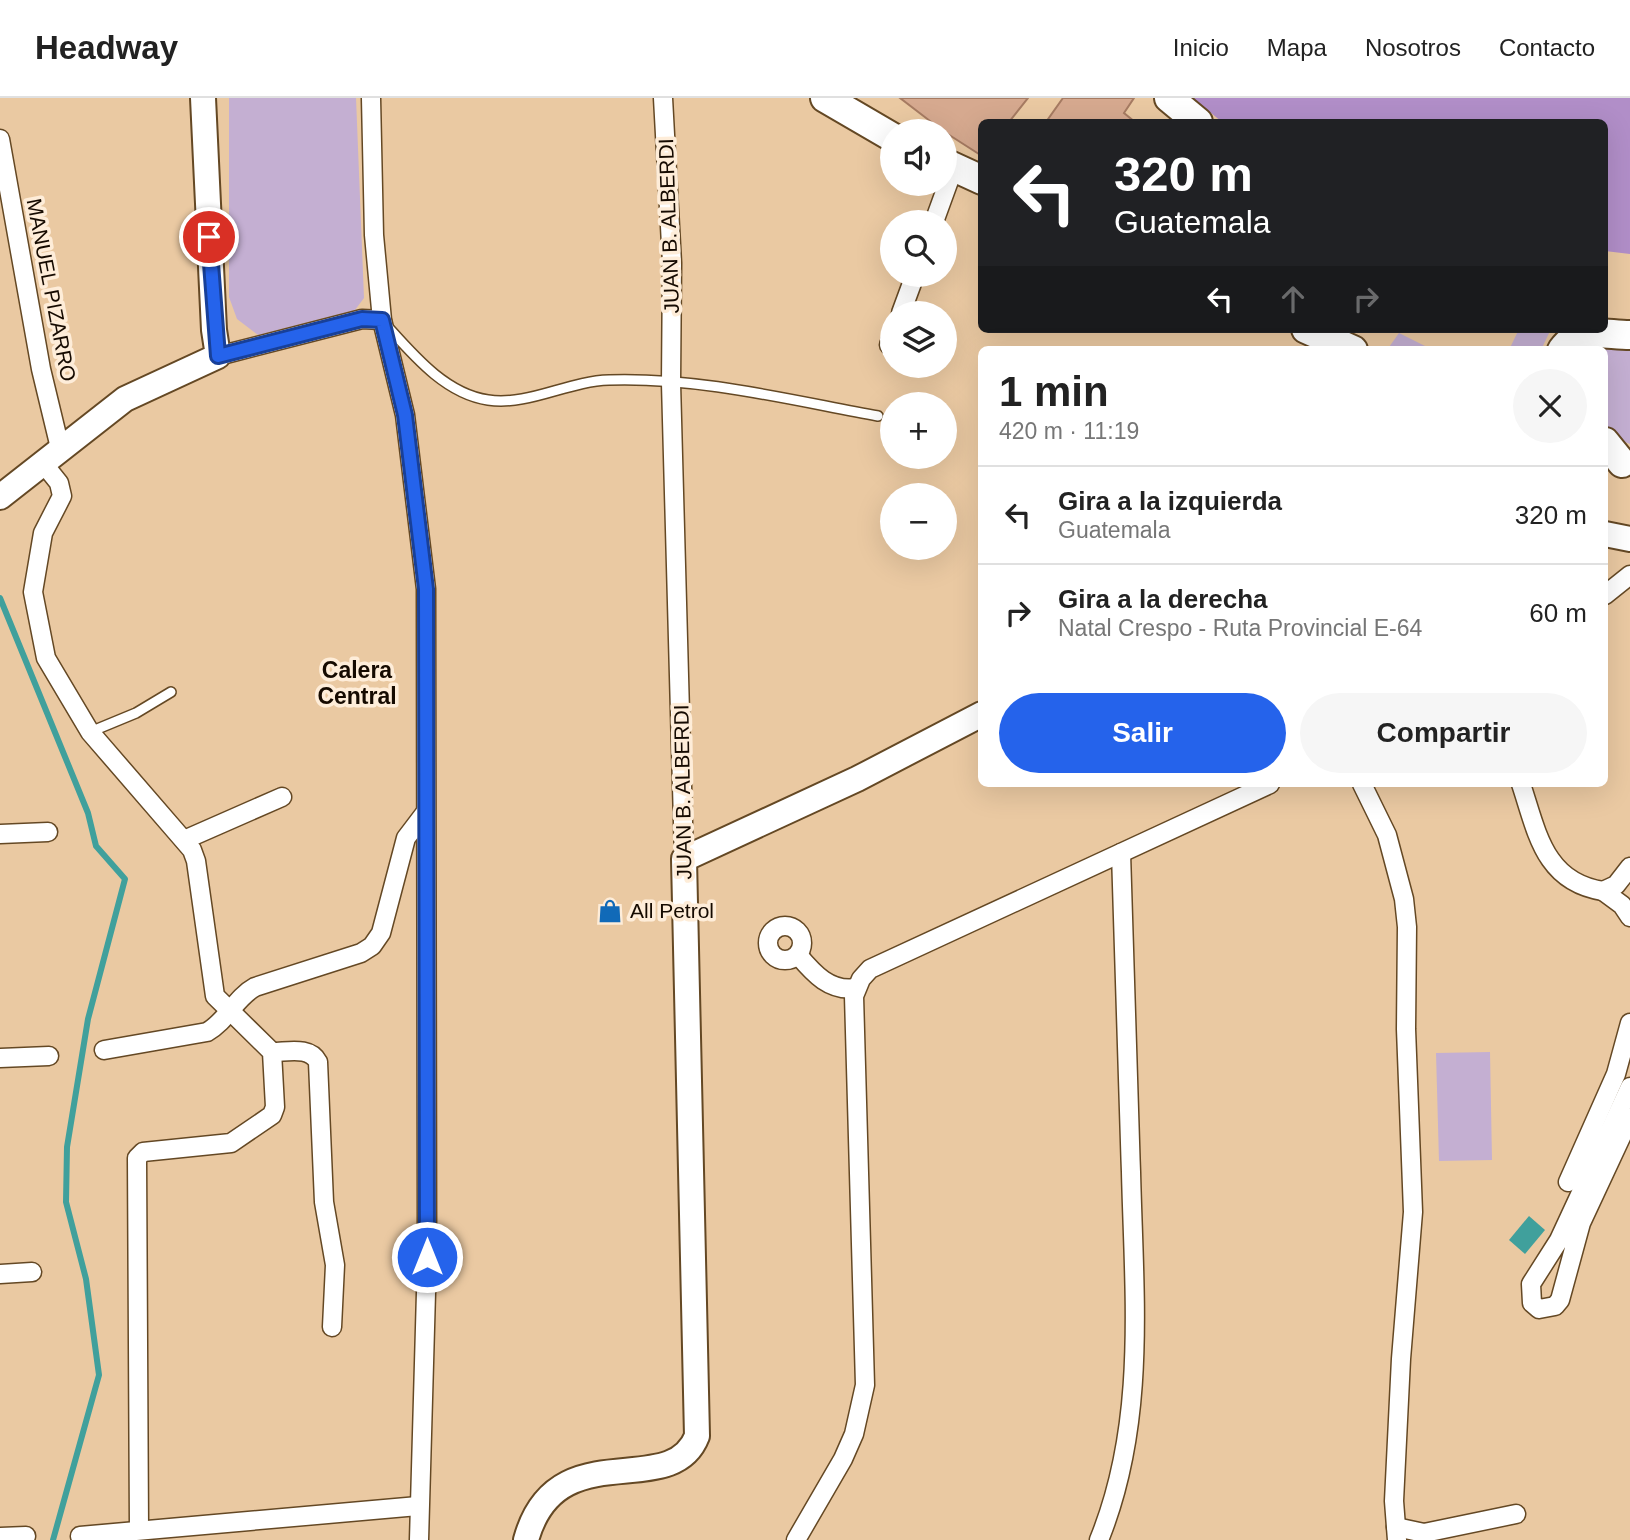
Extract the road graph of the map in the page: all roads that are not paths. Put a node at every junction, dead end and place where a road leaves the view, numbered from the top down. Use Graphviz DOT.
graph roads {
  1 [pos="203,98"];
  2 [pos="371,98"];
  3 [pos="663,98"];
  4 [pos="825,98"];
  5 [pos="1169,98"];
  6 [pos="1194,119"];
  7 [pos="880,130"];
  8 [pos="0,139"];
  9 [pos="957,168"];
  10 [pos="978,178"];
  11 [pos="382,320"];
  12 [pos="1315,333"];
  13 [pos="1586,333"];
  14 [pos="1344,346"];
  15 [pos="1566,346"];
  16 [pos="218,356"];
  17 [pos="671,383"];
  18 [pos="878,416"];
  19 [pos="51,456"];
  20 [pos="0,497"];
  21 [pos="1608,535"];
  22 [pos="1630,539"];
  23 [pos="1630,575"];
  24 [pos="1608,593"];
  25 [pos="171,692"];
  26 [pos="978,716"];
  27 [pos="90,732"];
  28 [pos="1264,787"];
  29 [pos="1363,787"];
  30 [pos="1522,787"];
  31 [pos="282,797"];
  32 [pos="425,813"];
  33 [pos="48,832"];
  34 [pos="0,834"];
  35 [pos="184,840"];
  36 [pos="1121,853"];
  37 [pos="684,859"];
  38 [pos="1630,867"];
  39 [pos="1603,891"];
  40 [pos="1630,917"];
  41 [pos="798,955"];
  42 [pos="856,988"];
  43 [pos="230,1011"];
  44 [pos="1630,1023"];
  45 [pos="104,1050"];
  46 [pos="272,1052"];
  47 [pos="49,1056"];
  48 [pos="0,1058"];
  49 [pos="1630,1087"];
  50 [pos="1630,1118"];
  51 [pos="1568,1182"];
  52 [pos="32,1272"];
  53 [pos="0,1274"];
  54 [pos="332,1327"];
  55 [pos="418,1506"];
  56 [pos="1516,1514"];
  57 [pos="139,1530"];
  58 [pos="1396,1534"];
  59 [pos="26,1536"];
  60 [pos="80,1536"];
  61 [pos="0,1537"];
  62 [pos="419,1540"];
  63 [pos="526,1540"];
  64 [pos="796,1540"];
  65 [pos="1098,1540"];
  1 -- 16 [label="street"];
  2 -- 11 [label="street"];
  3 -- 17 [label="street, JUAN B. ALBERDI"];
  4 -- 7 [label="main road"];
  5 -- 6 [label="main road"];
  8 -- 19 [label="street, MANUEL PIZARRO"];
  9 -- 10 [label="main road"];
  11 -- 16 [label="street"];
  11 -- 17 [label="lane"];
  11 -- 32 [label="street"];
  12 -- 14 [label="main road"];
  13 -- 15 [label="main road"];
  16 -- 19 [label="street"];
  17 -- 18 [label="lane"];
  17 -- 37 [label="street, JUAN B. ALBERDI"];
  19 -- 20 [label="street"];
  19 -- 27 [label="street, MANUEL PIZARRO"];
  21 -- 22 [label="street"];
  23 -- 24 [label="street"];
  25 -- 27 [label="lane"];
  26 -- 37 [label="street"];
  27 -- 35 [label="street"];
  28 -- 36 [label="street"];
  29 -- 58 [label="street"];
  30 -- 39 [label="street"];
  31 -- 35 [label="street"];
  32 -- 43 [label="street"];
  32 -- 55 [label="street"];
  33 -- 34 [label="street"];
  35 -- 43 [label="street"];
  36 -- 42 [label="street"];
  36 -- 65 [label="street"];
  37 -- 63 [label="street, JUAN B. ALBERDI"];
  38 -- 39 [label="street"];
  39 -- 40 [label="street"];
  41 -- 42 [label="street"];
  42 -- 64 [label="street"];
  43 -- 45 [label="street"];
  43 -- 46 [label="street"];
  44 -- 51 [label="street"];
  46 -- 54 [label="street"];
  46 -- 57 [label="street"];
  47 -- 48 [label="street"];
  49 -- 50 [label="street"];
  52 -- 53 [label="street"];
  55 -- 57 [label="street"];
  55 -- 62 [label="street"];
  56 -- 58 [label="street"];
  57 -- 60 [label="street"];
  59 -- 61 [label="street"];
}
